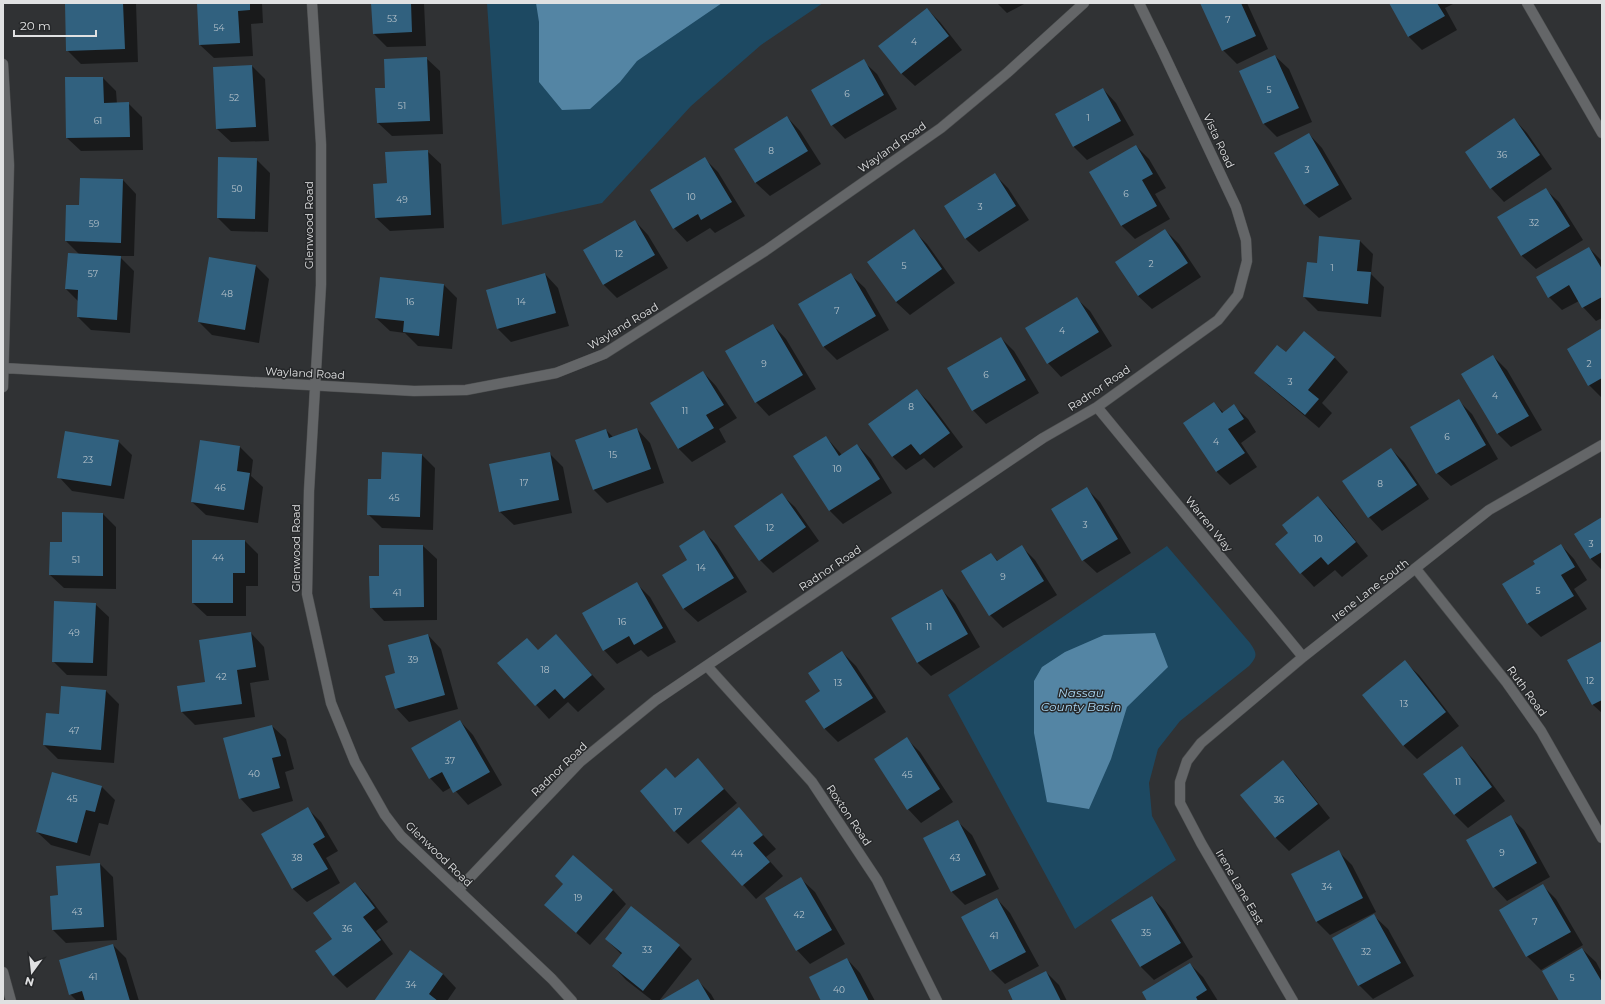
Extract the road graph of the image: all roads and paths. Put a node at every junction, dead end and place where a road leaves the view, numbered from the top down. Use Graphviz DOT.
graph roads {
  1 [pos="312,3"];
  2 [pos="1084,3"];
  3 [pos="1138,3"];
  4 [pos="1527,3"];
  5 [pos="3,64"];
  6 [pos="1602,133"];
  7 [pos="1238,295"];
  8 [pos="4,368"];
  9 [pos="315,385"];
  10 [pos="3,387"];
  11 [pos="1097,406"];
  12 [pos="1602,445"];
  13 [pos="1416,569"];
  14 [pos="1303,658"];
  15 [pos="707,666"];
  16 [pos="1180,782"];
  17 [pos="1602,838"];
  18 [pos="458,890"];
  19 [pos="3,972"];
  20 [pos="11,1001"];
  21 [pos="572,1001"];
  22 [pos="937,1001"];
  23 [pos="1293,1001"];
  1 -- 9 [label="street, Glenwood Road"];
  2 -- 9 [label="street, Wayland Road"];
  3 -- 7 [label="street, Vista Road"];
  4 -- 6 [label="street"];
  5 -- 8 [label="street"];
  7 -- 11 [label="street, Radnor Road"];
  8 -- 9 [label="street, Wayland Road"];
  8 -- 10 [label="street"];
  9 -- 18 [label="street, Glenwood Road"];
  11 -- 14 [label="street, Warren Way"];
  11 -- 15 [label="street, Radnor Road"];
  12 -- 13 [label="street, Irene Lane South"];
  13 -- 14 [label="street, Irene Lane South"];
  13 -- 17 [label="street, Ruth Road"];
  14 -- 16 [label="street, Irene Lane South"];
  15 -- 18 [label="street, Radnor Road"];
  15 -- 22 [label="street, Roxton Road"];
  16 -- 23 [label="street, Irene Lane East"];
  18 -- 21 [label="street, Glenwood Road"];
  19 -- 20 [label="street"];
}
